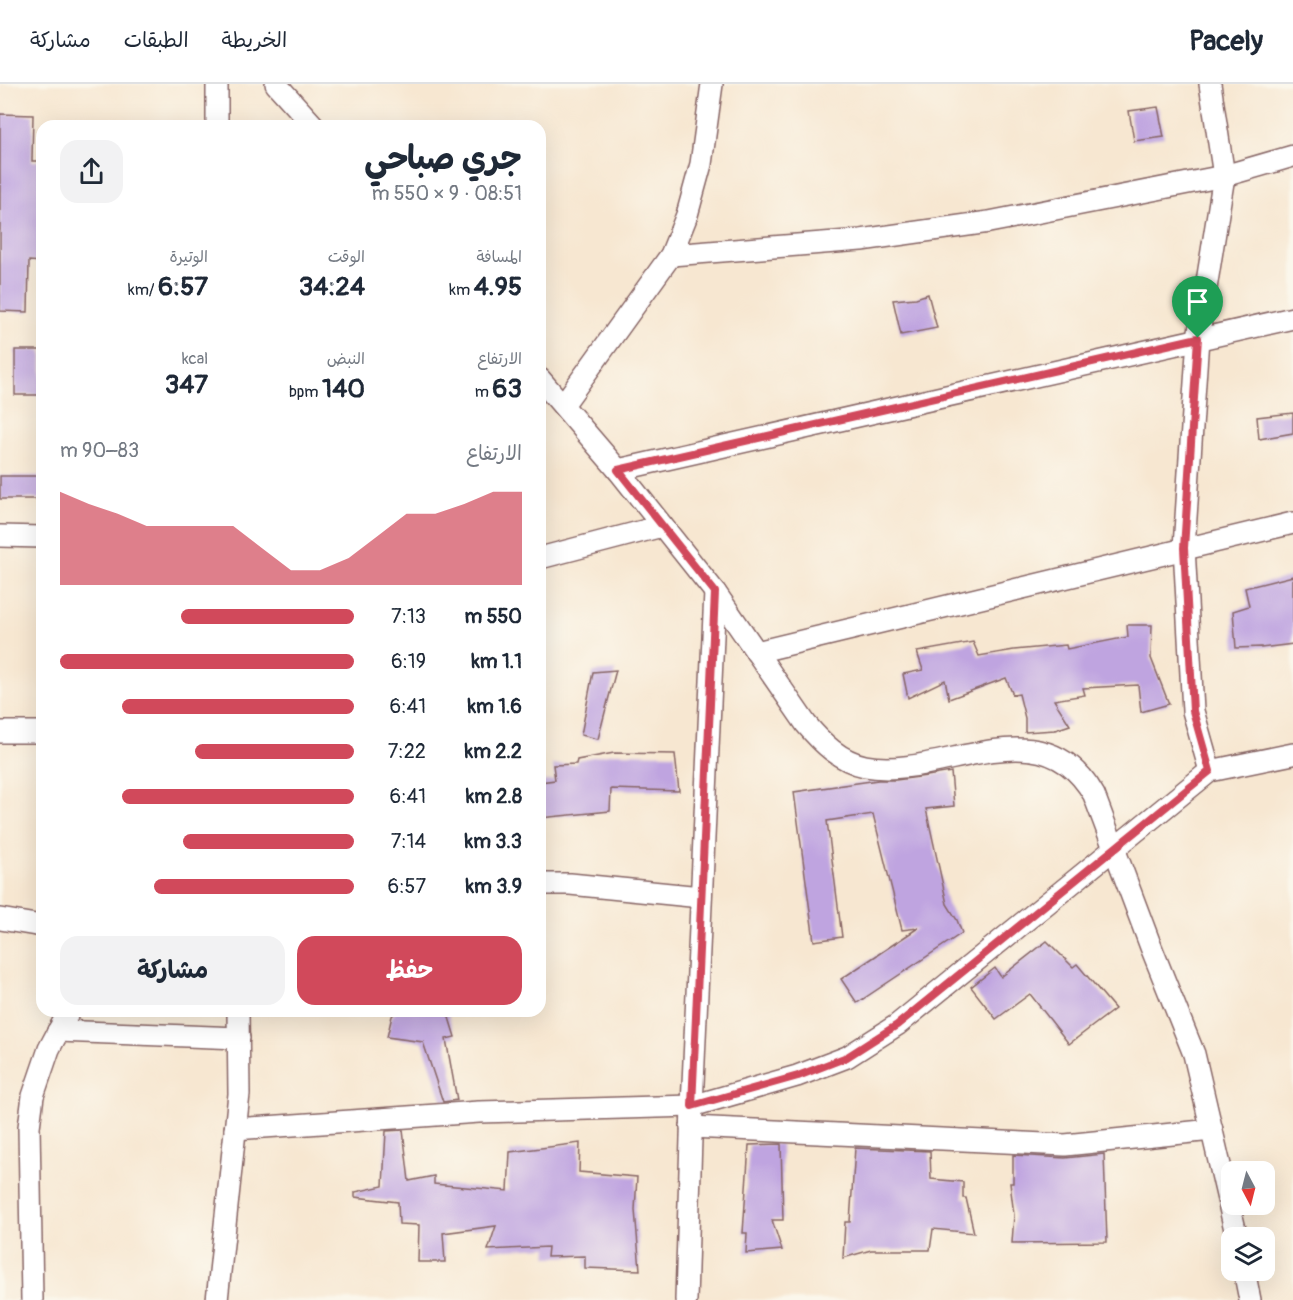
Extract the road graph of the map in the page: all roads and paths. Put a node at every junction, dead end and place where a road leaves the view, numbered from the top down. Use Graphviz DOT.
graph roads {
  1 [pos="217,84"];
  2 [pos="276,84"];
  3 [pos="712,84"];
  4 [pos="1210,84"];
  5 [pos="217,120"];
  6 [pos="309,120"];
  7 [pos="1293,156"];
  8 [pos="1224,176"];
  9 [pos="671,255"];
  10 [pos="1293,318"];
  11 [pos="1198,338"];
  12 [pos="546,386"];
  13 [pos="563,405"];
  14 [pos="618,470"];
  15 [pos="1293,523"];
  16 [pos="662,526"];
  17 [pos="0,536"];
  18 [pos="36,537"];
  19 [pos="1184,548"];
  20 [pos="546,556"];
  21 [pos="715,592"];
  22 [pos="756,652"];
  23 [pos="0,732"];
  24 [pos="36,732"];
  25 [pos="1293,754"];
  26 [pos="1210,771"];
  27 [pos="1115,849"];
  28 [pos="546,884"];
  29 [pos="701,897"];
  30 [pos="0,919"];
  31 [pos="36,925"];
  32 [pos="66,1017"];
  33 [pos="238,1017"];
  34 [pos="58,1032"];
  35 [pos="239,1038"];
  36 [pos="692,1106"];
  37 [pos="691,1127"];
  38 [pos="235,1129"];
  39 [pos="1212,1130"];
  40 [pos="1234,1227"];
  41 [pos="1246,1281"];
  42 [pos="32,1300"];
  43 [pos="217,1300"];
  44 [pos="686,1300"];
  45 [pos="1250,1300"];
  1 -- 5 [label="street"];
  2 -- 6 [label="street"];
  3 -- 9 [label="street"];
  4 -- 8 [label="street"];
  7 -- 8 [label="street"];
  8 -- 9 [label="street"];
  8 -- 11 [label="street"];
  9 -- 13 [label="street"];
  10 -- 11 [label="street"];
  11 -- 14 [label="street"];
  11 -- 19 [label="street"];
  12 -- 13 [label="street"];
  13 -- 14 [label="street"];
  14 -- 16 [label="street"];
  15 -- 19 [label="street"];
  16 -- 20 [label="street"];
  16 -- 21 [label="street"];
  17 -- 18 [label="street"];
  19 -- 22 [label="street"];
  19 -- 26 [label="street"];
  21 -- 22 [label="street"];
  21 -- 29 [label="street"];
  22 -- 27 [label="street"];
  23 -- 24 [label="street"];
  25 -- 26 [label="street"];
  26 -- 27 [label="street"];
  27 -- 36 [label="street"];
  27 -- 39 [label="street"];
  28 -- 29 [label="street"];
  29 -- 36 [label="street"];
  30 -- 31 [label="street"];
  32 -- 34 [label="street"];
  33 -- 35 [label="street"];
  34 -- 35 [label="street"];
  34 -- 42 [label="street"];
  35 -- 38 [label="street"];
  36 -- 37 [label="street"];
  36 -- 38 [label="street"];
  37 -- 39 [label="street"];
  37 -- 44 [label="street"];
  38 -- 43 [label="street"];
  39 -- 40 [label="street"];
  41 -- 45 [label="street"];
}
